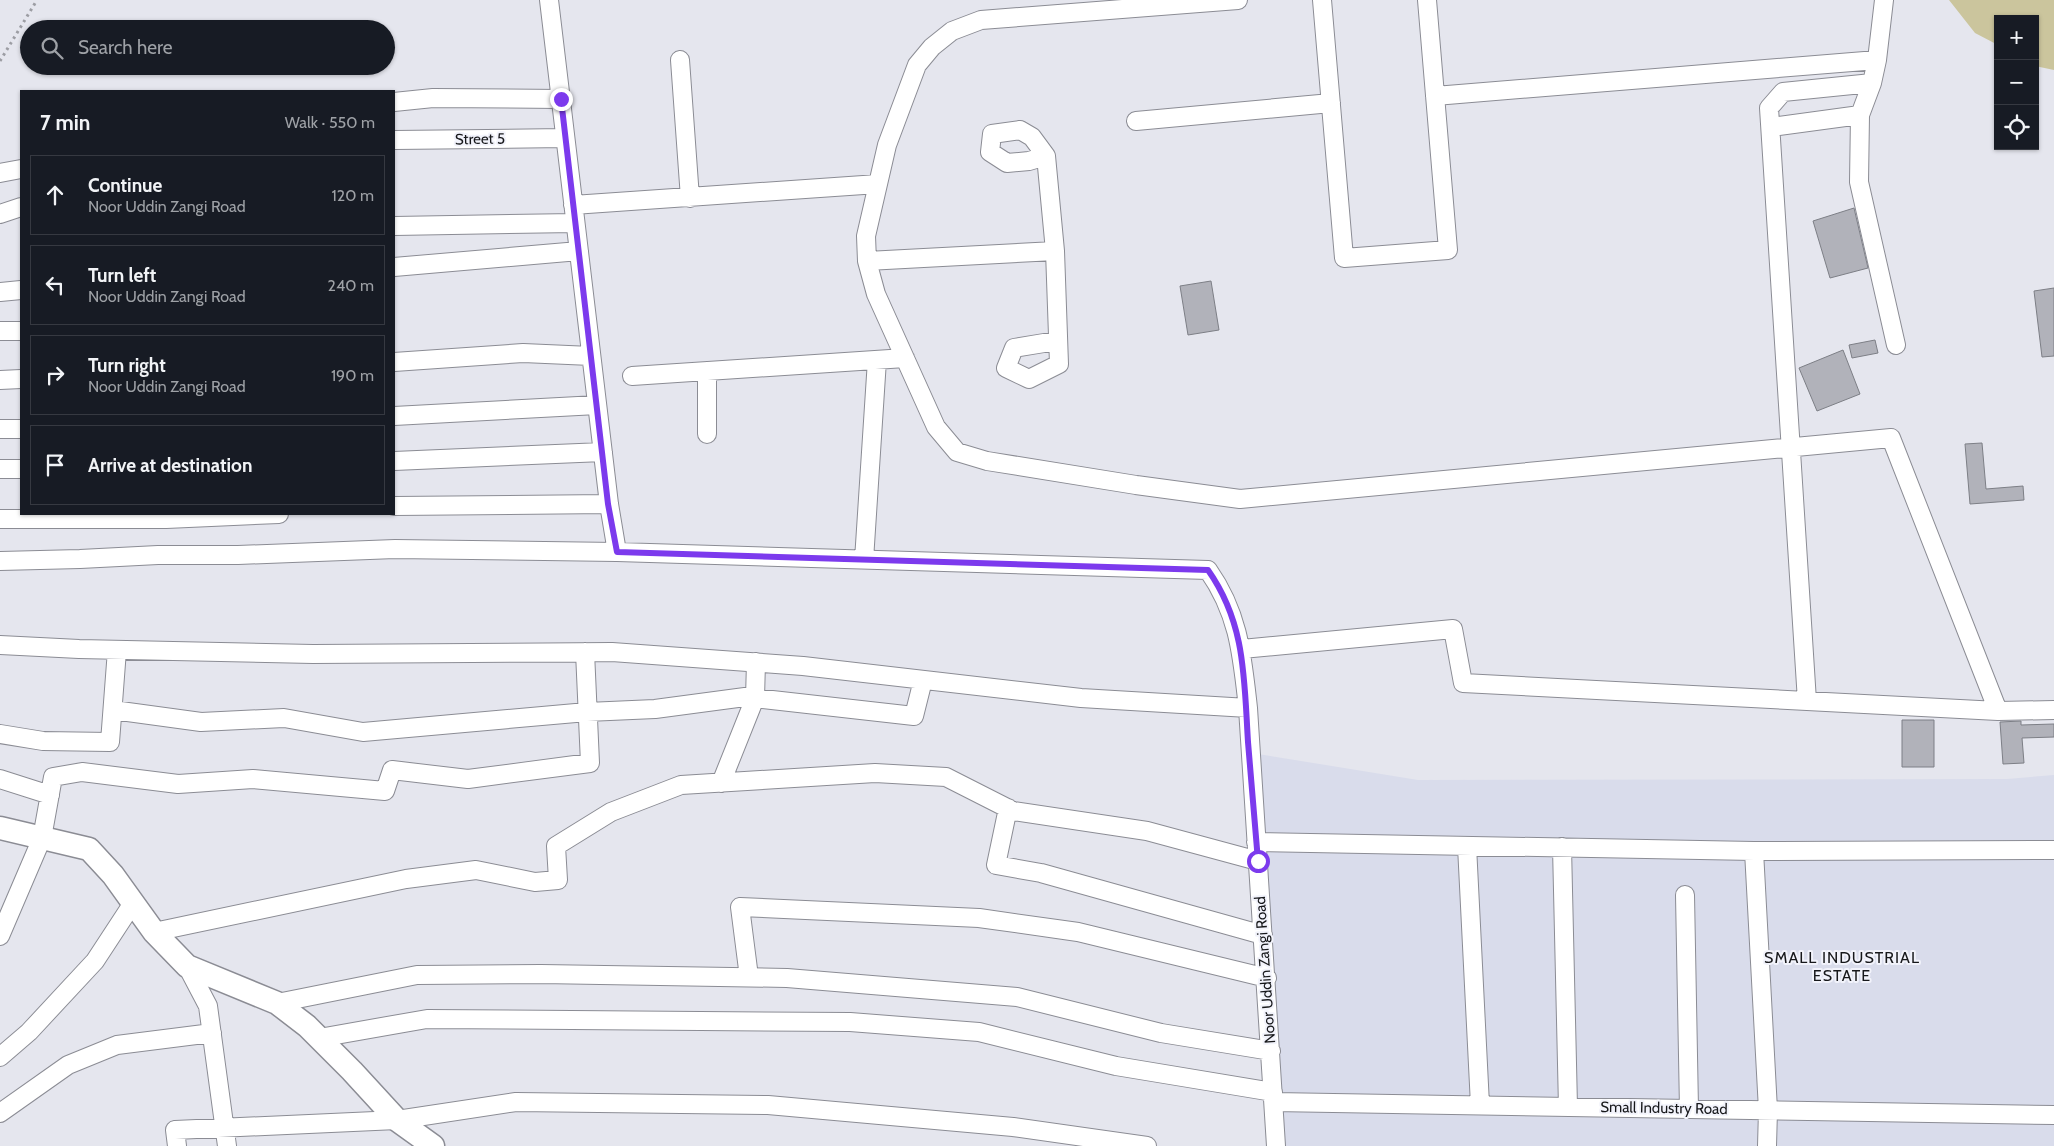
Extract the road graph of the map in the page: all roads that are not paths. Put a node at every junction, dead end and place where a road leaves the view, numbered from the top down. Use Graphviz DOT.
graph roads {
  1 [pos="549,0"];
  2 [pos="1238,0"];
  3 [pos="1322,0"];
  4 [pos="1427,0"];
  5 [pos="1884,0"];
  6 [pos="680,60"];
  7 [pos="1877,60"];
  8 [pos="1872,83"];
  9 [pos="1435,96"];
  10 [pos="561,99"];
  11 [pos="395,102"];
  12 [pos="1331,103"];
  13 [pos="1860,115"];
  14 [pos="1136,121"];
  15 [pos="1770,127"];
  16 [pos="565,138"];
  17 [pos="395,140"];
  18 [pos="1046,156"];
  19 [pos="20,169"];
  20 [pos="0,172"];
  21 [pos="878,184"];
  22 [pos="690,198"];
  23 [pos="573,205"];
  24 [pos="20,207"];
  25 [pos="0,214"];
  26 [pos="575,223"];
  27 [pos="395,226"];
  28 [pos="1055,251"];
  29 [pos="579,252"];
  30 [pos="867,261"];
  31 [pos="395,267"];
  32 [pos="20,290"];
  33 [pos="0,292"];
  34 [pos="0,331"];
  35 [pos="20,331"];
  36 [pos="1058,343"];
  37 [pos="1896,345"];
  38 [pos="591,356"];
  39 [pos="905,358"];
  40 [pos="877,360"];
  41 [pos="395,362"];
  42 [pos="707,371"];
  43 [pos="632,376"];
  44 [pos="20,379"];
  45 [pos="0,380"];
  46 [pos="597,405"];
  47 [pos="395,416"];
  48 [pos="0,429"];
  49 [pos="20,429"];
  50 [pos="707,434"];
  51 [pos="1790,448"];
  52 [pos="602,452"];
  53 [pos="395,460"];
  54 [pos="0,469"];
  55 [pos="20,469"];
  56 [pos="608,504"];
  57 [pos="395,506"];
  58 [pos="256,515"];
  59 [pos="0,519"];
  60 [pos="617,552"];
  61 [pos="864,560"];
  62 [pos="0,561"];
  63 [pos="0,645"];
  64 [pos="1242,649"];
  65 [pos="117,650"];
  66 [pos="584,652"];
  67 [pos="756,662"];
  68 [pos="923,680"];
  69 [pos="754,698"];
  70 [pos="1807,701"];
  71 [pos="1248,708"];
  72 [pos="113,710"];
  73 [pos="1998,710"];
  74 [pos="2054,710"];
  75 [pos="587,712"];
  76 [pos="0,734"];
  77 [pos="0,779"];
  78 [pos="722,783"];
  79 [pos="50,795"];
  80 [pos="1008,808"];
  81 [pos="0,828"];
  82 [pos="42,838"];
  83 [pos="1256,842"];
  84 [pos="1467,846"];
  85 [pos="1562,848"];
  86 [pos="2054,850"];
  87 [pos="1754,851"];
  88 [pos="1258,861"];
  89 [pos="1685,895"];
  90 [pos="133,902"];
  91 [pos="154,932"];
  92 [pos="1264,935"];
  93 [pos="0,936"];
  94 [pos="187,966"];
  95 [pos="749,977"];
  96 [pos="1267,978"];
  97 [pos="276,1003"];
  98 [pos="212,1033"];
  99 [pos="319,1038"];
  100 [pos="1271,1051"];
  101 [pos="0,1057"];
  102 [pos="1273,1097"];
  103 [pos="1480,1105"];
  104 [pos="1568,1107"];
  105 [pos="1689,1109"];
  106 [pos="1768,1110"];
  107 [pos="0,1113"];
  108 [pos="2054,1115"];
  109 [pos="396,1120"];
  110 [pos="225,1128"];
  111 [pos="177,1146"];
  112 [pos="227,1146"];
  113 [pos="433,1146"];
  114 [pos="1147,1146"];
  115 [pos="1276,1146"];
  116 [pos="1768,1146"];
  1 -- 10 [label="street"];
  2 -- 21 [label="street"];
  3 -- 12 [label="street"];
  4 -- 9 [label="street"];
  5 -- 7 [label="street"];
  6 -- 22 [label="street"];
  7 -- 8 [label="street"];
  7 -- 9 [label="street"];
  8 -- 13 [label="street"];
  8 -- 15 [label="street"];
  9 -- 12 [label="street"];
  10 -- 11 [label="street"];
  10 -- 16 [label="street"];
  12 -- 14 [label="street"];
  13 -- 15 [label="street"];
  13 -- 37 [label="street"];
  15 -- 51 [label="street"];
  16 -- 17 [label="street, Street 5"];
  16 -- 23 [label="street"];
  18 -- 28 [label="street"];
  19 -- 20 [label="street"];
  21 -- 22 [label="street"];
  21 -- 30 [label="street"];
  22 -- 23 [label="street"];
  23 -- 26 [label="street"];
  24 -- 25 [label="street"];
  26 -- 27 [label="street"];
  26 -- 29 [label="street"];
  28 -- 30 [label="street"];
  28 -- 36 [label="street"];
  29 -- 31 [label="street"];
  29 -- 38 [label="street"];
  30 -- 39 [label="street"];
  32 -- 33 [label="street"];
  34 -- 35 [label="street"];
  38 -- 41 [label="street"];
  38 -- 46 [label="street"];
  39 -- 40 [label="street"];
  39 -- 51 [label="street"];
  40 -- 42 [label="street"];
  40 -- 61 [label="street"];
  42 -- 43 [label="street"];
  42 -- 50 [label="street"];
  44 -- 45 [label="street"];
  46 -- 47 [label="street"];
  46 -- 52 [label="street"];
  48 -- 49 [label="street"];
  51 -- 70 [label="street"];
  51 -- 73 [label="street"];
  52 -- 53 [label="street"];
  52 -- 56 [label="street"];
  54 -- 55 [label="street"];
  56 -- 57 [label="street"];
  56 -- 60 [label="street"];
  58 -- 59 [label="street"];
  60 -- 61 [label="street, Noor Uddin Zangi Road"];
  60 -- 62 [label="street, Noor Uddin Zangi Road"];
  61 -- 64 [label="street, Noor Uddin Zangi Road"];
  63 -- 65 [label="street"];
  64 -- 70 [label="street"];
  64 -- 71 [label="street, Noor Uddin Zangi Road"];
  65 -- 66 [label="street"];
  65 -- 72 [label="street"];
  66 -- 67 [label="street"];
  66 -- 75 [label="street"];
  67 -- 68 [label="street"];
  67 -- 69 [label="street"];
  68 -- 69 [label="street"];
  68 -- 71 [label="street"];
  69 -- 75 [label="street"];
  69 -- 78 [label="street"];
  70 -- 73 [label="street"];
  71 -- 83 [label="street, Noor Uddin Zangi Road"];
  72 -- 75 [label="street"];
  72 -- 76 [label="street"];
  73 -- 74 [label="street"];
  75 -- 79 [label="street"];
  77 -- 79 [label="street"];
  78 -- 80 [label="street"];
  78 -- 91 [label="street"];
  79 -- 82 [label="street"];
  80 -- 88 [label="street"];
  80 -- 92 [label="street"];
  81 -- 82 [label="main road"];
  82 -- 90 [label="main road"];
  82 -- 93 [label="street"];
  83 -- 84 [label="street"];
  83 -- 88 [label="street, Noor Uddin Zangi Road"];
  84 -- 85 [label="street"];
  84 -- 103 [label="street"];
  85 -- 87 [label="street"];
  85 -- 104 [label="street"];
  86 -- 87 [label="street"];
  87 -- 106 [label="street"];
  88 -- 92 [label="street, Noor Uddin Zangi Road"];
  89 -- 105 [label="street"];
  90 -- 91 [label="main road"];
  90 -- 101 [label="street"];
  91 -- 94 [label="main road"];
  92 -- 96 [label="street, Noor Uddin Zangi Road"];
  94 -- 97 [label="main road"];
  94 -- 98 [label="street"];
  95 -- 96 [label="street"];
  95 -- 97 [label="street"];
  95 -- 100 [label="street"];
  96 -- 100 [label="street, Noor Uddin Zangi Road"];
  97 -- 99 [label="main road"];
  98 -- 107 [label="street"];
  98 -- 110 [label="street"];
  99 -- 102 [label="street, Small Industry Road"];
  99 -- 109 [label="main road"];
  100 -- 102 [label="street, Noor Uddin Zangi Road"];
  102 -- 103 [label="street, Small Industry Road"];
  102 -- 115 [label="street, Noor Uddin Zangi Road"];
  103 -- 104 [label="street, Small Industry Road"];
  104 -- 105 [label="street, Small Industry Road"];
  105 -- 106 [label="street, Small Industry Road"];
  106 -- 108 [label="street, Small Industry Road"];
  106 -- 116 [label="street"];
  109 -- 110 [label="street"];
  109 -- 113 [label="main road"];
  109 -- 114 [label="street"];
  110 -- 111 [label="street"];
  110 -- 112 [label="street"];
}
